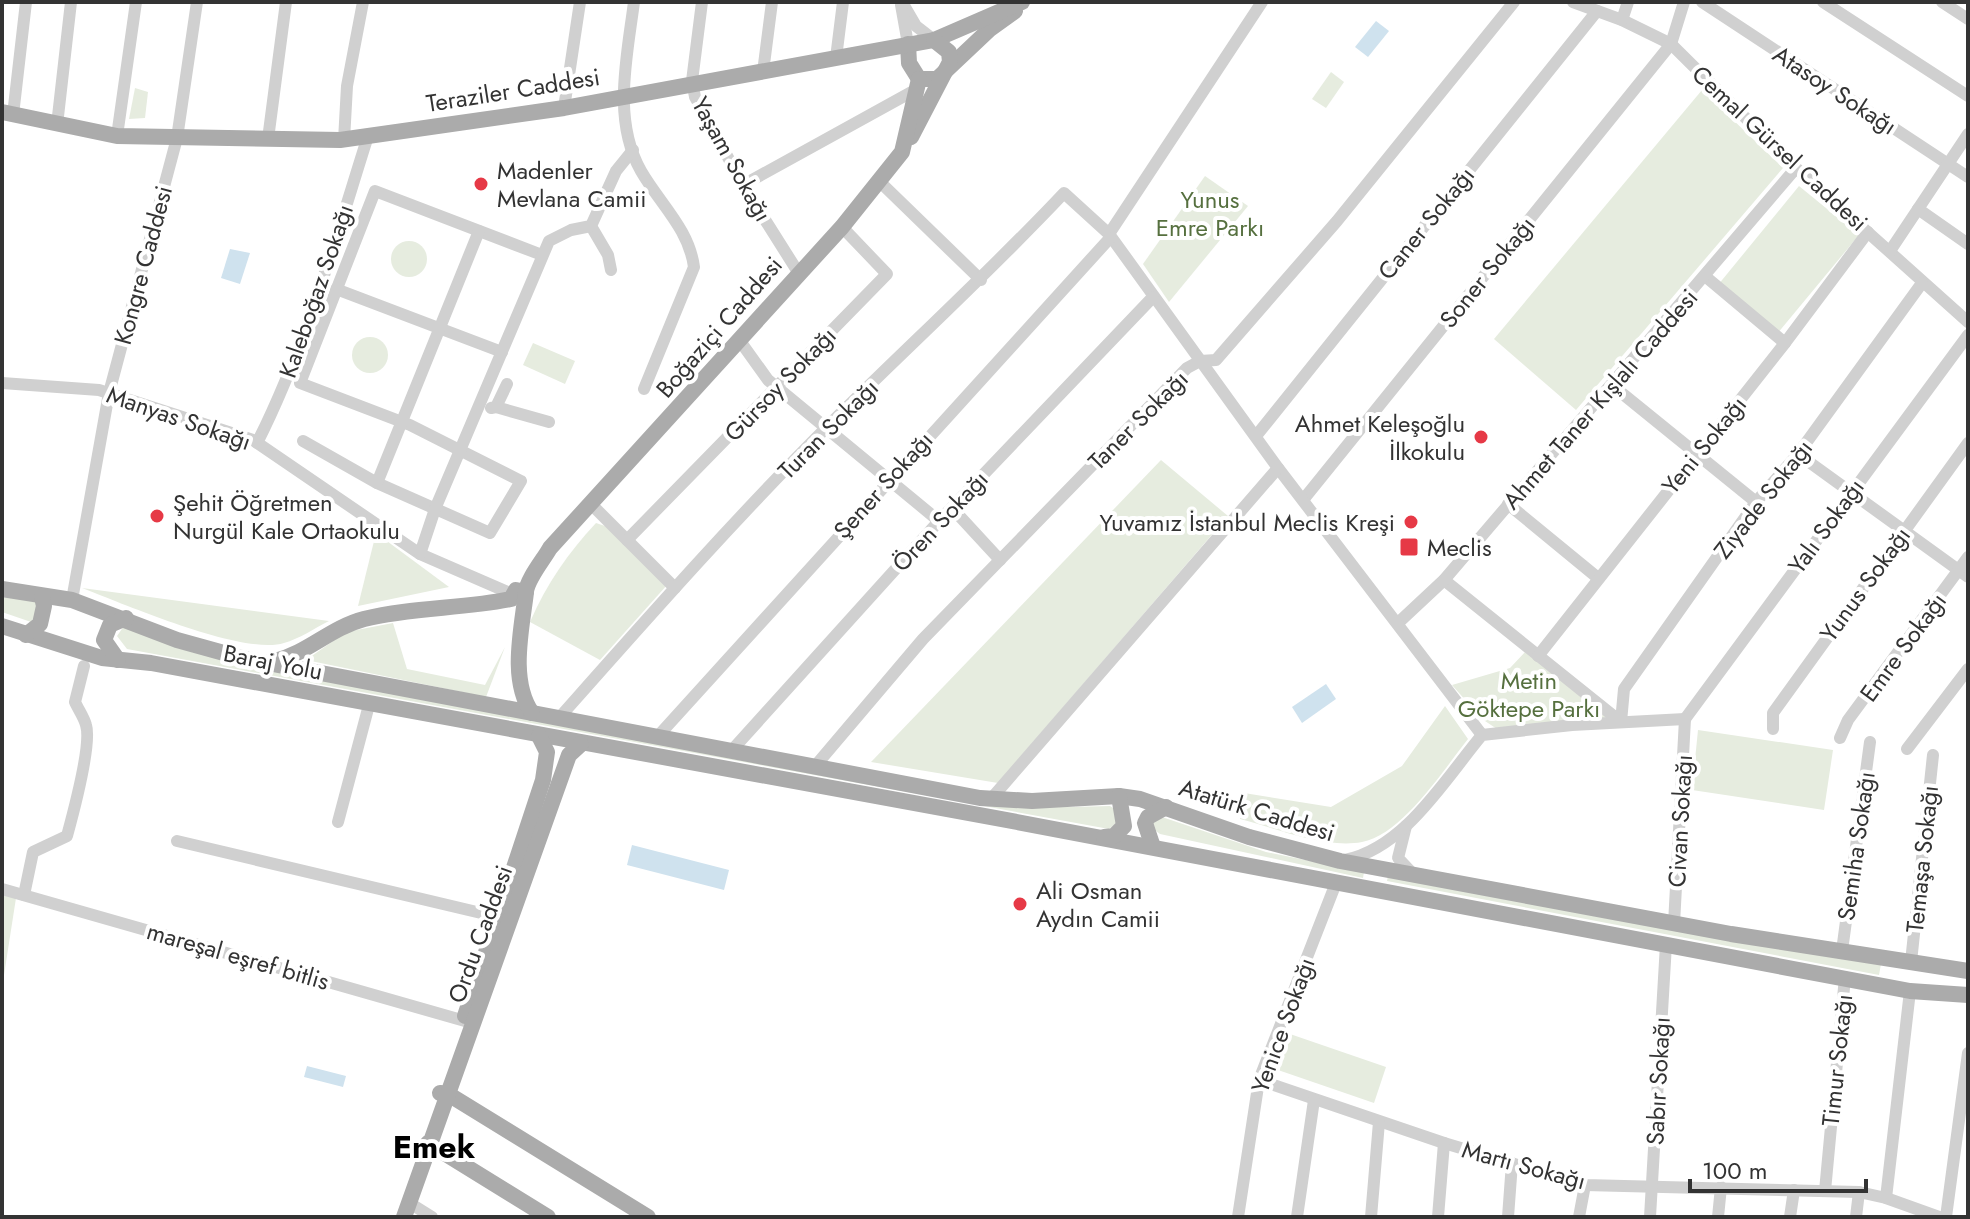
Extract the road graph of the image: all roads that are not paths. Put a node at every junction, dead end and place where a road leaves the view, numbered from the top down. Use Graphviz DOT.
graph roads {
  1 [pos="26,2"];
  2 [pos="71,2"];
  3 [pos="136,2"];
  4 [pos="197,2"];
  5 [pos="286,2"];
  6 [pos="363,2"];
  7 [pos="580,2"];
  8 [pos="634,2"];
  9 [pos="702,2"];
  10 [pos="772,2"];
  11 [pos="843,2"];
  12 [pos="901,2"];
  13 [pos="1024,2"];
  14 [pos="1262,2"];
  15 [pos="1514,2"];
  16 [pos="1573,2"];
  17 [pos="1628,2"];
  18 [pos="1684,2"];
  19 [pos="1702,2"];
  20 [pos="1823,2"];
  21 [pos="1942,2"];
  22 [pos="1597,11"];
  23 [pos="1968,19"];
  24 [pos="1622,20"];
  25 [pos="934,40"];
  26 [pos="908,44"];
  27 [pos="1671,44"];
  28 [pos="836,58"];
  29 [pos="947,71"];
  30 [pos="763,72"];
  31 [pos="918,84"];
  32 [pos="692,86"];
  33 [pos="1968,96"];
  34 [pos="623,97"];
  35 [pos="564,108"];
  36 [pos="8,114"];
  37 [pos="57,125"];
  38 [pos="1968,134"];
  39 [pos="117,136"];
  40 [pos="368,136"];
  41 [pos="177,138"];
  42 [pos="268,139"];
  43 [pos="344,140"];
  44 [pos="633,150"];
  45 [pos="902,152"];
  46 [pos="1947,164"];
  47 [pos="1796,168"];
  48 [pos="1968,177"];
  49 [pos="879,181"];
  50 [pos="743,185"];
  51 [pos="1918,209"];
  52 [pos="591,226"];
  53 [pos="842,227"];
  54 [pos="479,231"];
  55 [pos="1868,232"];
  56 [pos="1109,236"];
  57 [pos="1968,244"];
  58 [pos="1890,251"];
  59 [pos="542,255"];
  60 [pos="611,270"];
  61 [pos="798,272"];
  62 [pos="1706,277"];
  63 [pos="981,280"];
  64 [pos="1922,283"];
  65 [pos="336,289"];
  66 [pos="1153,297"];
  67 [pos="1968,322"];
  68 [pos="439,328"];
  69 [pos="1968,335"];
  70 [pos="740,341"];
  71 [pos="1785,343"];
  72 [pos="502,352"];
  73 [pos="1200,361"];
  74 [pos="2,383"];
  75 [pos="507,384"];
  76 [pos="1613,386"];
  77 [pos="777,387"];
  78 [pos="644,389"];
  79 [pos="109,393"];
  80 [pos="496,407"];
  81 [pos="477,413"];
  82 [pos="402,422"];
  83 [pos="549,422"];
  84 [pos="827,427"];
  85 [pos="1256,436"];
  86 [pos="303,441"];
  87 [pos="257,443"];
  88 [pos="1968,443"];
  89 [pos="461,449"];
  90 [pos="1798,454"];
  91 [pos="1695,455"];
  92 [pos="1278,468"];
  93 [pos="889,478"];
  94 [pos="377,483"];
  95 [pos="1851,492"];
  96 [pos="1303,500"];
  97 [pos="1756,502"];
  98 [pos="590,503"];
  99 [pos="1508,504"];
  100 [pos="952,508"];
  101 [pos="435,509"];
  102 [pos="939,521"];
  103 [pos="1905,529"];
  104 [pos="627,540"];
  105 [pos="420,554"];
  106 [pos="1968,557"];
  107 [pos="1000,560"];
  108 [pos="1963,574"];
  109 [pos="1598,578"];
  110 [pos="1444,580"];
  111 [pos="675,588"];
  112 [pos="2,589"];
  113 [pos="42,597"];
  114 [pos="518,597"];
  115 [pos="72,600"];
  116 [pos="126,618"];
  117 [pos="1398,623"];
  118 [pos="2,626"];
  119 [pos="26,635"];
  120 [pos="1538,656"];
  121 [pos="118,660"];
  122 [pos="269,663"];
  123 [pos="84,666"];
  124 [pos="1968,669"];
  125 [pos="369,705"];
  126 [pos="532,713"];
  127 [pos="559,718"];
  128 [pos="1685,719"];
  129 [pos="1621,722"];
  130 [pos="1773,729"];
  131 [pos="659,735"];
  132 [pos="1482,735"];
  133 [pos="539,736"];
  134 [pos="1840,738"];
  135 [pos="1870,742"];
  136 [pos="581,744"];
  137 [pos="733,749"];
  138 [pos="1907,749"];
  139 [pos="1933,755"];
  140 [pos="817,764"];
  141 [pos="1119,796"];
  142 [pos="991,799"];
  143 [pos="1166,807"];
  144 [pos="338,822"];
  145 [pos="1407,824"];
  146 [pos="1102,838"];
  147 [pos="177,841"];
  148 [pos="1153,847"];
  149 [pos="1340,861"];
  150 [pos="1414,875"];
  151 [pos="1336,883"];
  152 [pos="2,889"];
  153 [pos="24,895"];
  154 [pos="498,917"];
  155 [pos="1674,924"];
  156 [pos="1666,944"];
  157 [pos="1842,951"];
  158 [pos="1889,959"];
  159 [pos="1911,962"];
  160 [pos="1931,965"];
  161 [pos="1968,971"];
  162 [pos="1845,977"];
  163 [pos="1886,986"];
  164 [pos="1910,991"];
  165 [pos="1931,993"];
  166 [pos="1968,995"];
  167 [pos="468,1022"];
  168 [pos="1968,1053"];
  169 [pos="1259,1080"];
  170 [pos="443,1094"];
  171 [pos="1314,1100"];
  172 [pos="1379,1122"];
  173 [pos="428,1143"];
  174 [pos="1444,1143"];
  175 [pos="1512,1163"];
  176 [pos="1585,1185"];
  177 [pos="1652,1185"];
  178 [pos="1721,1187"];
  179 [pos="1794,1190"];
  180 [pos="1825,1191"];
  181 [pos="1859,1192"];
  182 [pos="1886,1198"];
  183 [pos="406,1210"];
  184 [pos="1922,1214"];
  185 [pos="432,1217"];
  186 [pos="548,1217"];
  187 [pos="648,1217"];
  188 [pos="1238,1217"];
  189 [pos="1297,1217"];
  190 [pos="1371,1217"];
  191 [pos="1438,1217"];
  192 [pos="1508,1217"];
  193 [pos="1579,1217"];
  194 [pos="1650,1217"];
  195 [pos="1718,1217"];
  196 [pos="1790,1217"];
  197 [pos="1856,1217"];
  198 [pos="1939,1217"];
  199 [pos="1946,1217"];
  1 -- 36 [label="street"];
  2 -- 37 [label="street"];
  3 -- 39 [label="street"];
  4 -- 41 [label="street, Kongre Caddesi"];
  5 -- 42 [label="street"];
  6 -- 43 [label="street"];
  7 -- 35 [label="street"];
  8 -- 34 [label="street"];
  9 -- 32 [label="street"];
  10 -- 30 [label="street"];
  11 -- 28 [label="street"];
  12 -- 25 [label="street"];
  12 -- 26 [label="street"];
  13 -- 25 [label="main road, Teraziler Caddesi"];
  13 -- 29 [label="main road, Teraziler Caddesi"];
  14 -- 56 [label="street, Şener Sokağı"];
  15 -- 73 [label="street, Taner Sokağı"];
  16 -- 22 [label="street, Cemal Gürsel Caddesi"];
  17 -- 24 [label="street"];
  18 -- 27 [label="street"];
  19 -- 46 [label="street, Atasoy Sokağı"];
  20 -- 33 [label="street"];
  21 -- 23 [label="street"];
  22 -- 24 [label="street, Cemal Gürsel Caddesi"];
  22 -- 85 [label="street, Caner Sokağı"];
  24 -- 27 [label="street, Cemal Gürsel Caddesi"];
  25 -- 26 [label="main road, Teraziler Caddesi"];
  25 -- 29 [label="main road"];
  26 -- 28 [label="main road, Teraziler Caddesi"];
  26 -- 31 [label="main road"];
  27 -- 47 [label="street, Cemal Gürsel Caddesi"];
  27 -- 96 [label="street, Soner Sokağı"];
  28 -- 30 [label="main road, Teraziler Caddesi"];
  29 -- 31 [label="main road"];
  29 -- 45 [label="main road"];
  30 -- 32 [label="main road, Teraziler Caddesi"];
  31 -- 45 [label="main road, Boğaziçi Caddesi"];
  31 -- 50 [label="street"];
  32 -- 34 [label="main road, Teraziler Caddesi"];
  32 -- 50 [label="street, Yaşam Sokağı"];
  34 -- 35 [label="main road, Teraziler Caddesi"];
  34 -- 44 [label="street"];
  35 -- 40 [label="main road, Teraziler Caddesi"];
  36 -- 37 [label="main road, Teraziler Caddesi"];
  37 -- 39 [label="main road, Teraziler Caddesi"];
  38 -- 46 [label="street"];
  39 -- 41 [label="main road, Teraziler Caddesi"];
  40 -- 43 [label="main road, Teraziler Caddesi"];
  40 -- 87 [label="street, Kaleboğaz Sokağı"];
  41 -- 42 [label="main road, Teraziler Caddesi"];
  41 -- 79 [label="street, Kongre Caddesi"];
  42 -- 43 [label="main road, Teraziler Caddesi"];
  44 -- 52 [label="street"];
  44 -- 78 [label="street"];
  45 -- 49 [label="main road, Boğaziçi Caddesi"];
  46 -- 48 [label="street, Atasoy Sokağı"];
  46 -- 51 [label="street"];
  47 -- 55 [label="street, Cemal Gürsel Caddesi"];
  47 -- 62 [label="street, Ahmet Taner Kışlalı Caddesi"];
  49 -- 53 [label="main road, Boğaziçi Caddesi"];
  49 -- 63 [label="street"];
  50 -- 61 [label="street, Yaşam Sokağı"];
  51 -- 57 [label="street"];
  51 -- 58 [label="street"];
  52 -- 59 [label="street"];
  52 -- 60 [label="street"];
  53 -- 61 [label="main road, Boğaziçi Caddesi"];
  53 -- 77 [label="street, Gürsoy Sokağı"];
  54 -- 59 [label="street"];
  54 -- 65 [label="street"];
  54 -- 68 [label="street"];
  55 -- 58 [label="street, Cemal Gürsel Caddesi"];
  55 -- 71 [label="street, Yeni Sokağı"];
  56 -- 63 [label="street, Turan Sokağı"];
  56 -- 66 [label="street"];
  56 -- 93 [label="street, Şener Sokağı"];
  58 -- 64 [label="street, Cemal Gürsel Caddesi"];
  59 -- 72 [label="street"];
  61 -- 70 [label="main road, Boğaziçi Caddesi"];
  62 -- 71 [label="street"];
  62 -- 76 [label="street, Ahmet Taner Kışlalı Caddesi"];
  63 -- 84 [label="street, Turan Sokağı"];
  64 -- 67 [label="street, Cemal Gürsel Caddesi"];
  64 -- 90 [label="street, Ziyade Sokağı"];
  65 -- 68 [label="street"];
  65 -- 82 [label="street"];
  66 -- 73 [label="street"];
  66 -- 100 [label="street, Ören Sokağı"];
  68 -- 72 [label="street"];
  68 -- 82 [label="street"];
  69 -- 95 [label="street, Yalı Sokağı"];
  70 -- 77 [label="street"];
  70 -- 98 [label="main road, Boğaziçi Caddesi"];
  71 -- 91 [label="street, Yeni Sokağı"];
  72 -- 81 [label="street"];
  73 -- 85 [label="street"];
  73 -- 107 [label="street, Taner Sokağı"];
  74 -- 79 [label="street, Manyas Sokağı"];
  75 -- 80 [label="street"];
  76 -- 91 [label="street"];
  76 -- 99 [label="street, Ahmet Taner Kışlalı Caddesi"];
  77 -- 84 [label="street"];
  77 -- 104 [label="street, Gürsoy Sokağı"];
  79 -- 87 [label="street, Manyas Sokağı"];
  79 -- 115 [label="street, Kongre Caddesi"];
  80 -- 81 [label="street"];
  80 -- 83 [label="street"];
  81 -- 89 [label="street"];
  82 -- 89 [label="street"];
  82 -- 94 [label="street"];
  84 -- 93 [label="street"];
  84 -- 111 [label="street, Turan Sokağı"];
  85 -- 92 [label="street"];
  86 -- 94 [label="street"];
  87 -- 105 [label="street, Manyas Sokağı"];
  88 -- 103 [label="street, Yunus Sokağı"];
  89 -- 101 [label="street"];
  89 -- 101 [label="street"];
  90 -- 95 [label="street"];
  90 -- 97 [label="street, Ziyade Sokağı"];
  91 -- 97 [label="street"];
  91 -- 109 [label="street, Yeni Sokağı"];
  92 -- 96 [label="street"];
  92 -- 142 [label="street"];
  93 -- 102 [label="street"];
  93 -- 131 [label="street, Şener Sokağı"];
  94 -- 101 [label="street"];
  95 -- 103 [label="street"];
  95 -- 128 [label="street, Yalı Sokağı"];
  96 -- 117 [label="street"];
  97 -- 129 [label="street, Ziyade Sokağı"];
  98 -- 104 [label="street"];
  98 -- 114 [label="main road, Boğaziçi Caddesi"];
  99 -- 109 [label="street"];
  99 -- 110 [label="street, Ahmet Taner Kışlalı Caddesi"];
  100 -- 102 [label="street, Ören Sokağı"];
  100 -- 107 [label="street"];
  101 -- 105 [label="street"];
  102 -- 137 [label="street, Ören Sokağı"];
  103 -- 108 [label="street"];
  103 -- 130 [label="street, Yunus Sokağı"];
  104 -- 111 [label="street"];
  105 -- 114 [label="street, Manyas Sokağı"];
  106 -- 108 [label="street, Emre Sokağı"];
  107 -- 140 [label="street, Taner Sokağı"];
  108 -- 134 [label="street, Emre Sokağı"];
  109 -- 120 [label="street, Yeni Sokağı"];
  110 -- 117 [label="street, Ahmet Taner Kışlalı Caddesi"];
  110 -- 120 [label="street"];
  111 -- 127 [label="street, Turan Sokağı"];
  112 -- 113 [label="main road, Baraj Yolu"];
  113 -- 115 [label="main road, Baraj Yolu"];
  113 -- 119 [label="main road"];
  114 -- 122 [label="main road"];
  114 -- 126 [label="main road"];
  115 -- 116 [label="main road, Baraj Yolu"];
  116 -- 121 [label="main road"];
  116 -- 122 [label="main road, Baraj Yolu"];
  117 -- 132 [label="street"];
  118 -- 119 [label="main road, Baraj Yolu"];
  119 -- 121 [label="main road, Baraj Yolu"];
  120 -- 129 [label="street"];
  121 -- 125 [label="main road, Baraj Yolu"];
  122 -- 126 [label="main road, Baraj Yolu"];
  123 -- 153 [label="street"];
  124 -- 138 [label="street"];
  125 -- 133 [label="main road, Baraj Yolu"];
  125 -- 144 [label="street"];
  126 -- 127 [label="main road, Atatürk Caddesi"];
  127 -- 131 [label="main road, Atatürk Caddesi"];
  128 -- 129 [label="street"];
  128 -- 155 [label="street, Civan Sokağı"];
  129 -- 132 [label="street"];
  131 -- 137 [label="main road, Atatürk Caddesi"];
  132 -- 145 [label="street"];
  133 -- 136 [label="main road, Atatürk Caddesi"];
  133 -- 154 [label="main road, Ordu Caddesi"];
  135 -- 157 [label="street, Semiha Sokağı"];
  136 -- 146 [label="main road, Atatürk Caddesi"];
  136 -- 167 [label="main road, Ordu Caddesi"];
  137 -- 140 [label="main road, Atatürk Caddesi"];
  139 -- 159 [label="street, Temaşa Sokağı"];
  140 -- 142 [label="main road, Atatürk Caddesi"];
  141 -- 142 [label="main road, Atatürk Caddesi"];
  141 -- 143 [label="main road, Atatürk Caddesi"];
  141 -- 146 [label="main road"];
  143 -- 148 [label="main road"];
  143 -- 149 [label="main road, Atatürk Caddesi"];
  145 -- 149 [label="street"];
  145 -- 150 [label="street"];
  146 -- 148 [label="main road, Atatürk Caddesi"];
  147 -- 154 [label="street"];
  148 -- 151 [label="main road, Atatürk Caddesi"];
  149 -- 150 [label="main road, Atatürk Caddesi"];
  150 -- 155 [label="main road, Atatürk Caddesi"];
  151 -- 156 [label="main road, Atatürk Caddesi"];
  151 -- 169 [label="street, Yenice Sokağı"];
  152 -- 153 [label="street, mareşal eşref bitlis"];
  153 -- 167 [label="street, mareşal eşref bitlis"];
  154 -- 167 [label="main road, Ordu Caddesi"];
  155 -- 157 [label="main road, Atatürk Caddesi"];
  156 -- 162 [label="main road, Atatürk Caddesi"];
  156 -- 177 [label="street, Sabır Sokağı"];
  157 -- 158 [label="main road, Atatürk Caddesi"];
  158 -- 159 [label="main road, Atatürk Caddesi"];
  158 -- 163 [label="main road"];
  159 -- 160 [label="main road, Atatürk Caddesi"];
  160 -- 161 [label="main road, Atatürk Caddesi"];
  160 -- 165 [label="main road"];
  162 -- 163 [label="main road, Atatürk Caddesi"];
  162 -- 180 [label="street, Timur Sokağı"];
  163 -- 164 [label="main road, Atatürk Caddesi"];
  164 -- 165 [label="main road, Atatürk Caddesi"];
  164 -- 182 [label="street"];
  165 -- 166 [label="main road, Atatürk Caddesi"];
  167 -- 170 [label="main road, Ordu Caddesi"];
  168 -- 199 [label="street"];
  169 -- 171 [label="street, Martı Sokağı"];
  169 -- 188 [label="street, Yenice Sokağı"];
  170 -- 173 [label="main road, Ordu Caddesi"];
  170 -- 187 [label="main road"];
  171 -- 172 [label="street, Martı Sokağı"];
  171 -- 189 [label="street"];
  172 -- 174 [label="street, Martı Sokağı"];
  172 -- 190 [label="street"];
  173 -- 183 [label="main road, Ordu Caddesi"];
  173 -- 186 [label="main road"];
  174 -- 175 [label="street, Martı Sokağı"];
  174 -- 191 [label="street"];
  175 -- 176 [label="street, Martı Sokağı"];
  175 -- 192 [label="street"];
  176 -- 177 [label="street, Martı Sokağı"];
  176 -- 193 [label="street"];
  177 -- 178 [label="street, Martı Sokağı"];
  177 -- 194 [label="street, Sabır Sokağı"];
  178 -- 179 [label="street, Martı Sokağı"];
  178 -- 195 [label="street"];
  179 -- 180 [label="street, Martı Sokağı"];
  179 -- 196 [label="street"];
  180 -- 181 [label="street, Martı Sokağı"];
  181 -- 182 [label="street, Martı Sokağı"];
  181 -- 197 [label="street"];
  182 -- 184 [label="street, Martı Sokağı"];
  183 -- 185 [label="street"];
  184 -- 198 [label="street, Martı Sokağı"];
}
